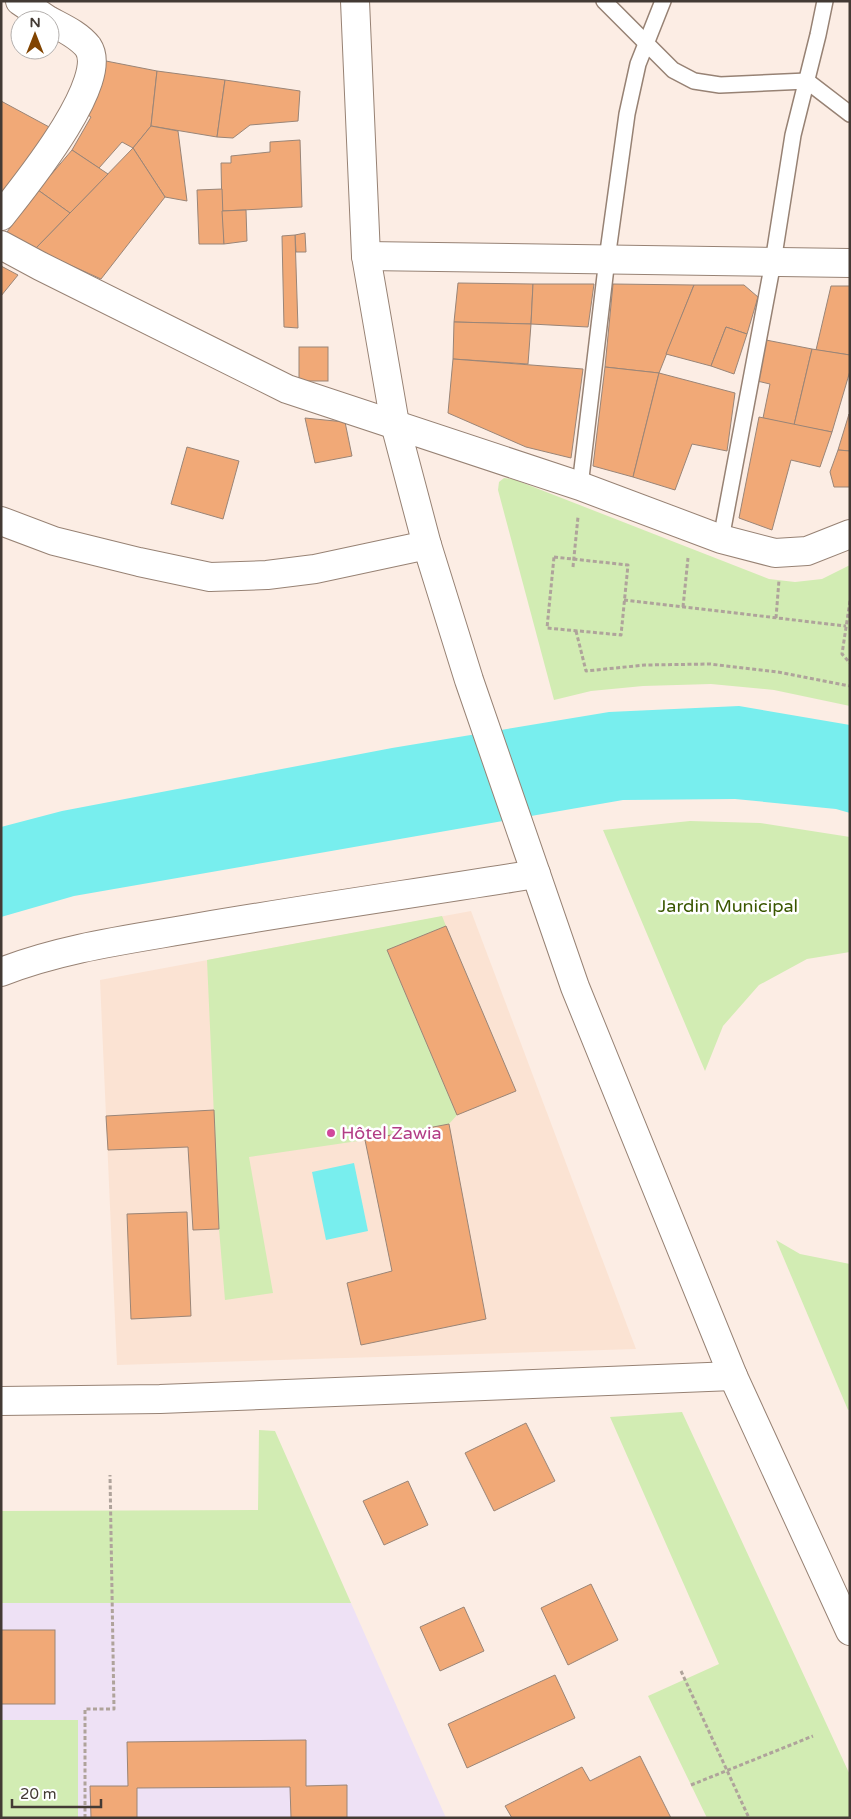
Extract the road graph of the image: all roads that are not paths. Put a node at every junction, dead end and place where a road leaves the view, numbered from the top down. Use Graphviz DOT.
graph roads {
  1 [pos="20,1"];
  2 [pos="355,1"];
  3 [pos="604,1"];
  4 [pos="663,1"];
  5 [pos="825,1"];
  6 [pos="33,10"];
  7 [pos="60,28"];
  8 [pos="647,42"];
  9 [pos="806,81"];
  10 [pos="850,114"];
  11 [pos="1,216"];
  12 [pos="1,245"];
  13 [pos="366,256"];
  14 [pos="608,259"];
  15 [pos="773,262"];
  16 [pos="850,263"];
  17 [pos="395,424"];
  18 [pos="580,486"];
  19 [pos="1,521"];
  20 [pos="850,534"];
  21 [pos="721,539"];
  22 [pos="427,545"];
  23 [pos="532,863"];
  24 [pos="1,972"];
  25 [pos="733,1376"];
  26 [pos="1,1401"];
  27 [pos="850,1631"];
  1 -- 6 [label="street"];
  2 -- 13 [label="street"];
  3 -- 8 [label="lane"];
  4 -- 8 [label="lane"];
  5 -- 9 [label="lane"];
  7 -- 11 [label="street"];
  8 -- 9 [label="lane"];
  8 -- 14 [label="lane"];
  9 -- 10 [label="lane"];
  9 -- 15 [label="lane"];
  12 -- 17 [label="street"];
  13 -- 14 [label="street"];
  13 -- 17 [label="street"];
  14 -- 15 [label="street"];
  14 -- 18 [label="lane"];
  15 -- 16 [label="street"];
  15 -- 21 [label="lane"];
  17 -- 18 [label="street"];
  17 -- 22 [label="street"];
  18 -- 21 [label="street"];
  19 -- 22 [label="street"];
  20 -- 21 [label="street"];
  22 -- 23 [label="street"];
  23 -- 24 [label="street"];
  23 -- 25 [label="street"];
  25 -- 26 [label="street"];
  25 -- 27 [label="street"];
}
